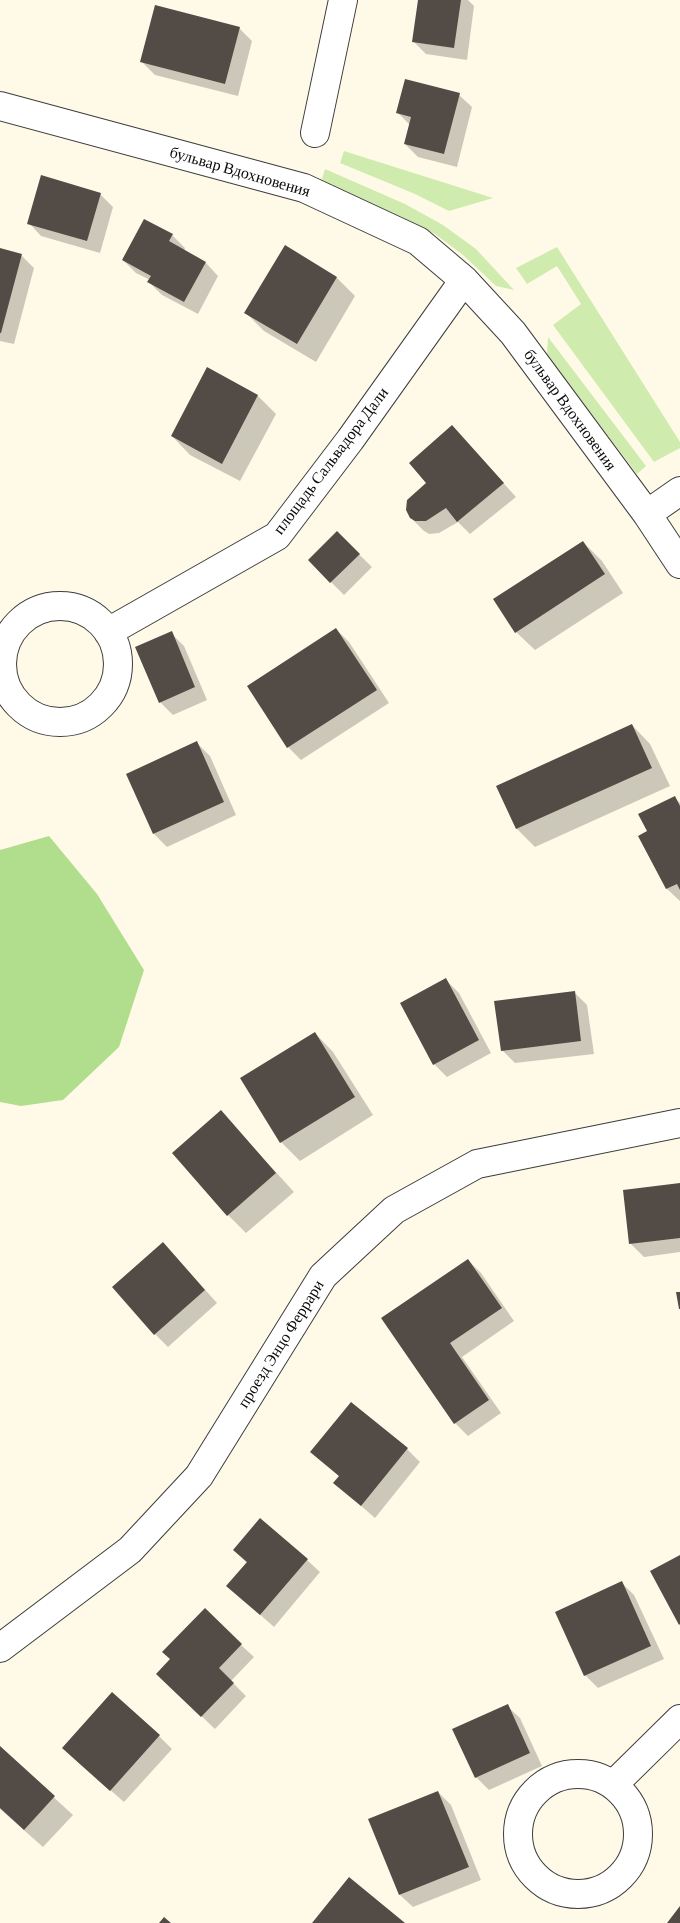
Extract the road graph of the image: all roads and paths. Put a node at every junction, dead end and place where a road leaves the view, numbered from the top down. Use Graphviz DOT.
graph roads {
  1 [pos="344,0"];
  2 [pos="0,106"];
  3 [pos="315,133"];
  4 [pos="464,280"];
  5 [pos="680,491"];
  6 [pos="647,514"];
  7 [pos="680,564"];
  8 [pos="108,632"];
  9 [pos="680,1123"];
  10 [pos="0,1648"];
  11 [pos="680,1719"];
  12 [pos="613,1785"];
  1 -- 3 [label="street"];
  2 -- 4 [label="street, бульвар Вдохновения"];
  4 -- 6 [label="street, бульвар Вдохновения"];
  4 -- 8 [label="street, площадь Сальвадора Дали"];
  5 -- 6 [label="street"];
  6 -- 7 [label="street, бульвар Вдохновения"];
  8 -- 8 [label="street"];
  9 -- 10 [label="street, проезд Энцо Феррари"];
  11 -- 12 [label="street"];
  12 -- 12 [label="street"];
}
